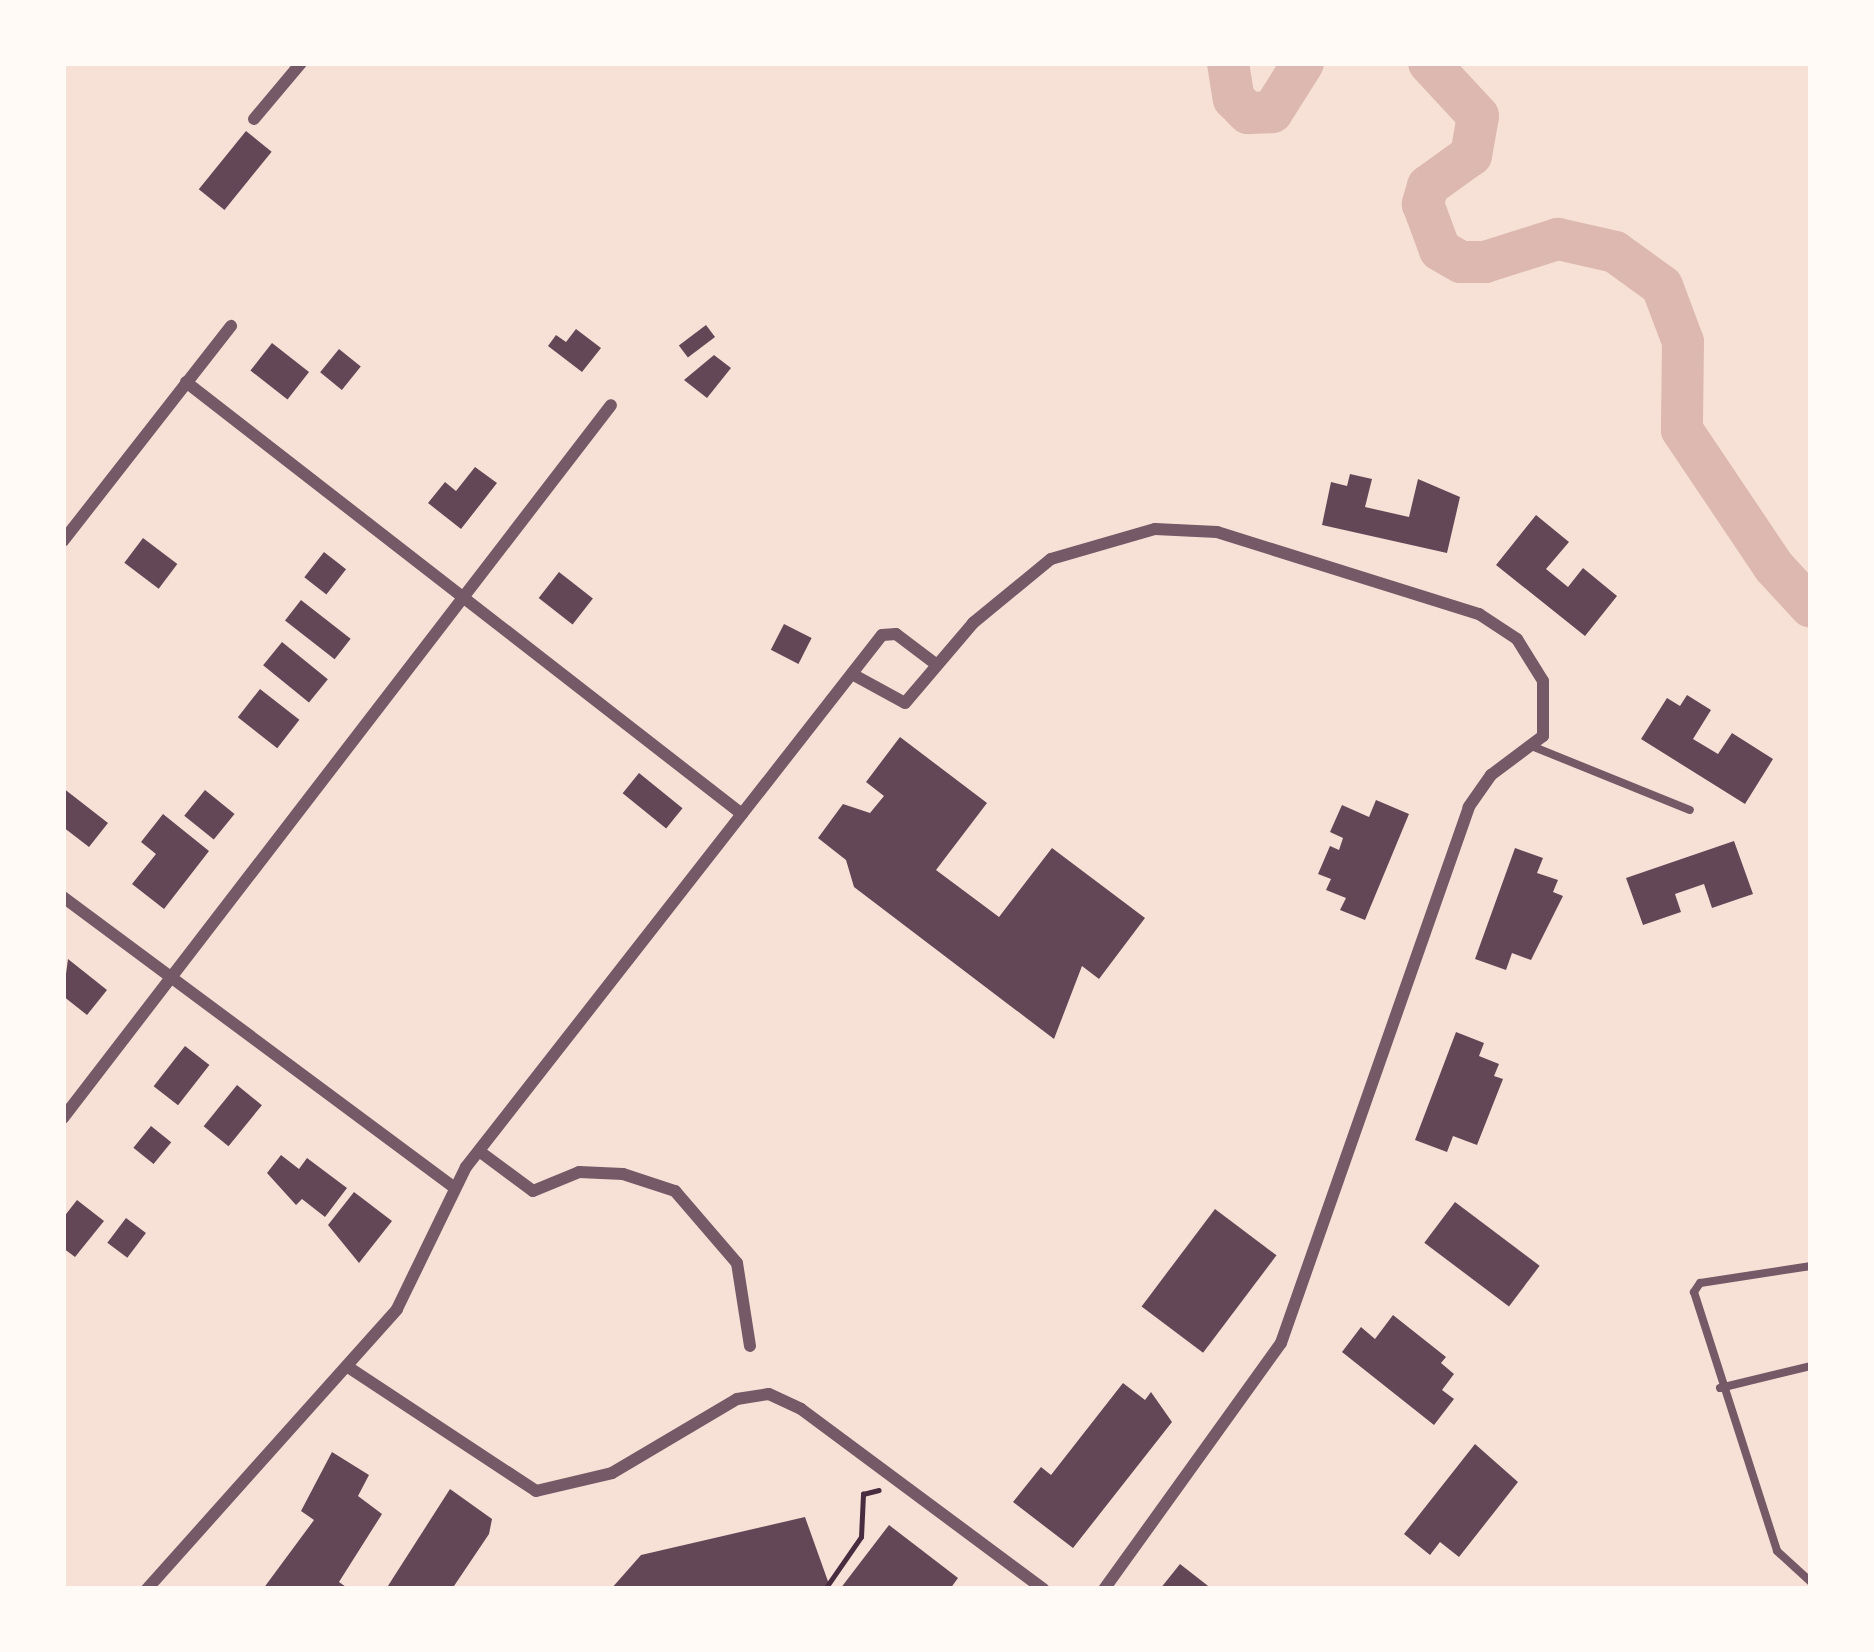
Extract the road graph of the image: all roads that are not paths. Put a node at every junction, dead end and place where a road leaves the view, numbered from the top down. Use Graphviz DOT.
graph roads {
  1 [pos="301,63"];
  2 [pos="254,119"];
  3 [pos="231,326"];
  4 [pos="186,382"];
  5 [pos="611,405"];
  6 [pos="63,541"];
  7 [pos="462,601"];
  8 [pos="937,665"];
  9 [pos="852,674"];
  10 [pos="1534,747"];
  11 [pos="1690,810"];
  12 [pos="742,814"];
  13 [pos="63,898"];
  14 [pos="171,978"];
  15 [pos="63,1118"];
  16 [pos="479,1151"];
  17 [pos="453,1187"];
  18 [pos="1811,1266"];
  19 [pos="750,1346"];
  20 [pos="1811,1366"];
  21 [pos="348,1367"];
  22 [pos="1720,1388"];
  23 [pos="1811,1582"];
  24 [pos="147,1589"];
  25 [pos="1043,1589"];
  26 [pos="1104,1589"];
  1 -- 2 [label="street"];
  3 -- 4 [label="street"];
  4 -- 6 [label="street"];
  4 -- 7 [label="street"];
  5 -- 7 [label="street"];
  7 -- 12 [label="street"];
  7 -- 14 [label="street"];
  8 -- 9 [label="street"];
  8 -- 9 [label="street"];
  8 -- 10 [label="street"];
  9 -- 12 [label="street"];
  10 -- 11 [label="lane"];
  10 -- 26 [label="street"];
  12 -- 16 [label="street"];
  13 -- 14 [label="street"];
  14 -- 15 [label="street"];
  14 -- 17 [label="street"];
  16 -- 17 [label="street"];
  16 -- 19 [label="street"];
  17 -- 21 [label="street"];
  18 -- 22 [label="lane"];
  20 -- 22 [label="lane"];
  21 -- 24 [label="street"];
  21 -- 25 [label="street"];
  22 -- 23 [label="lane"];
}
